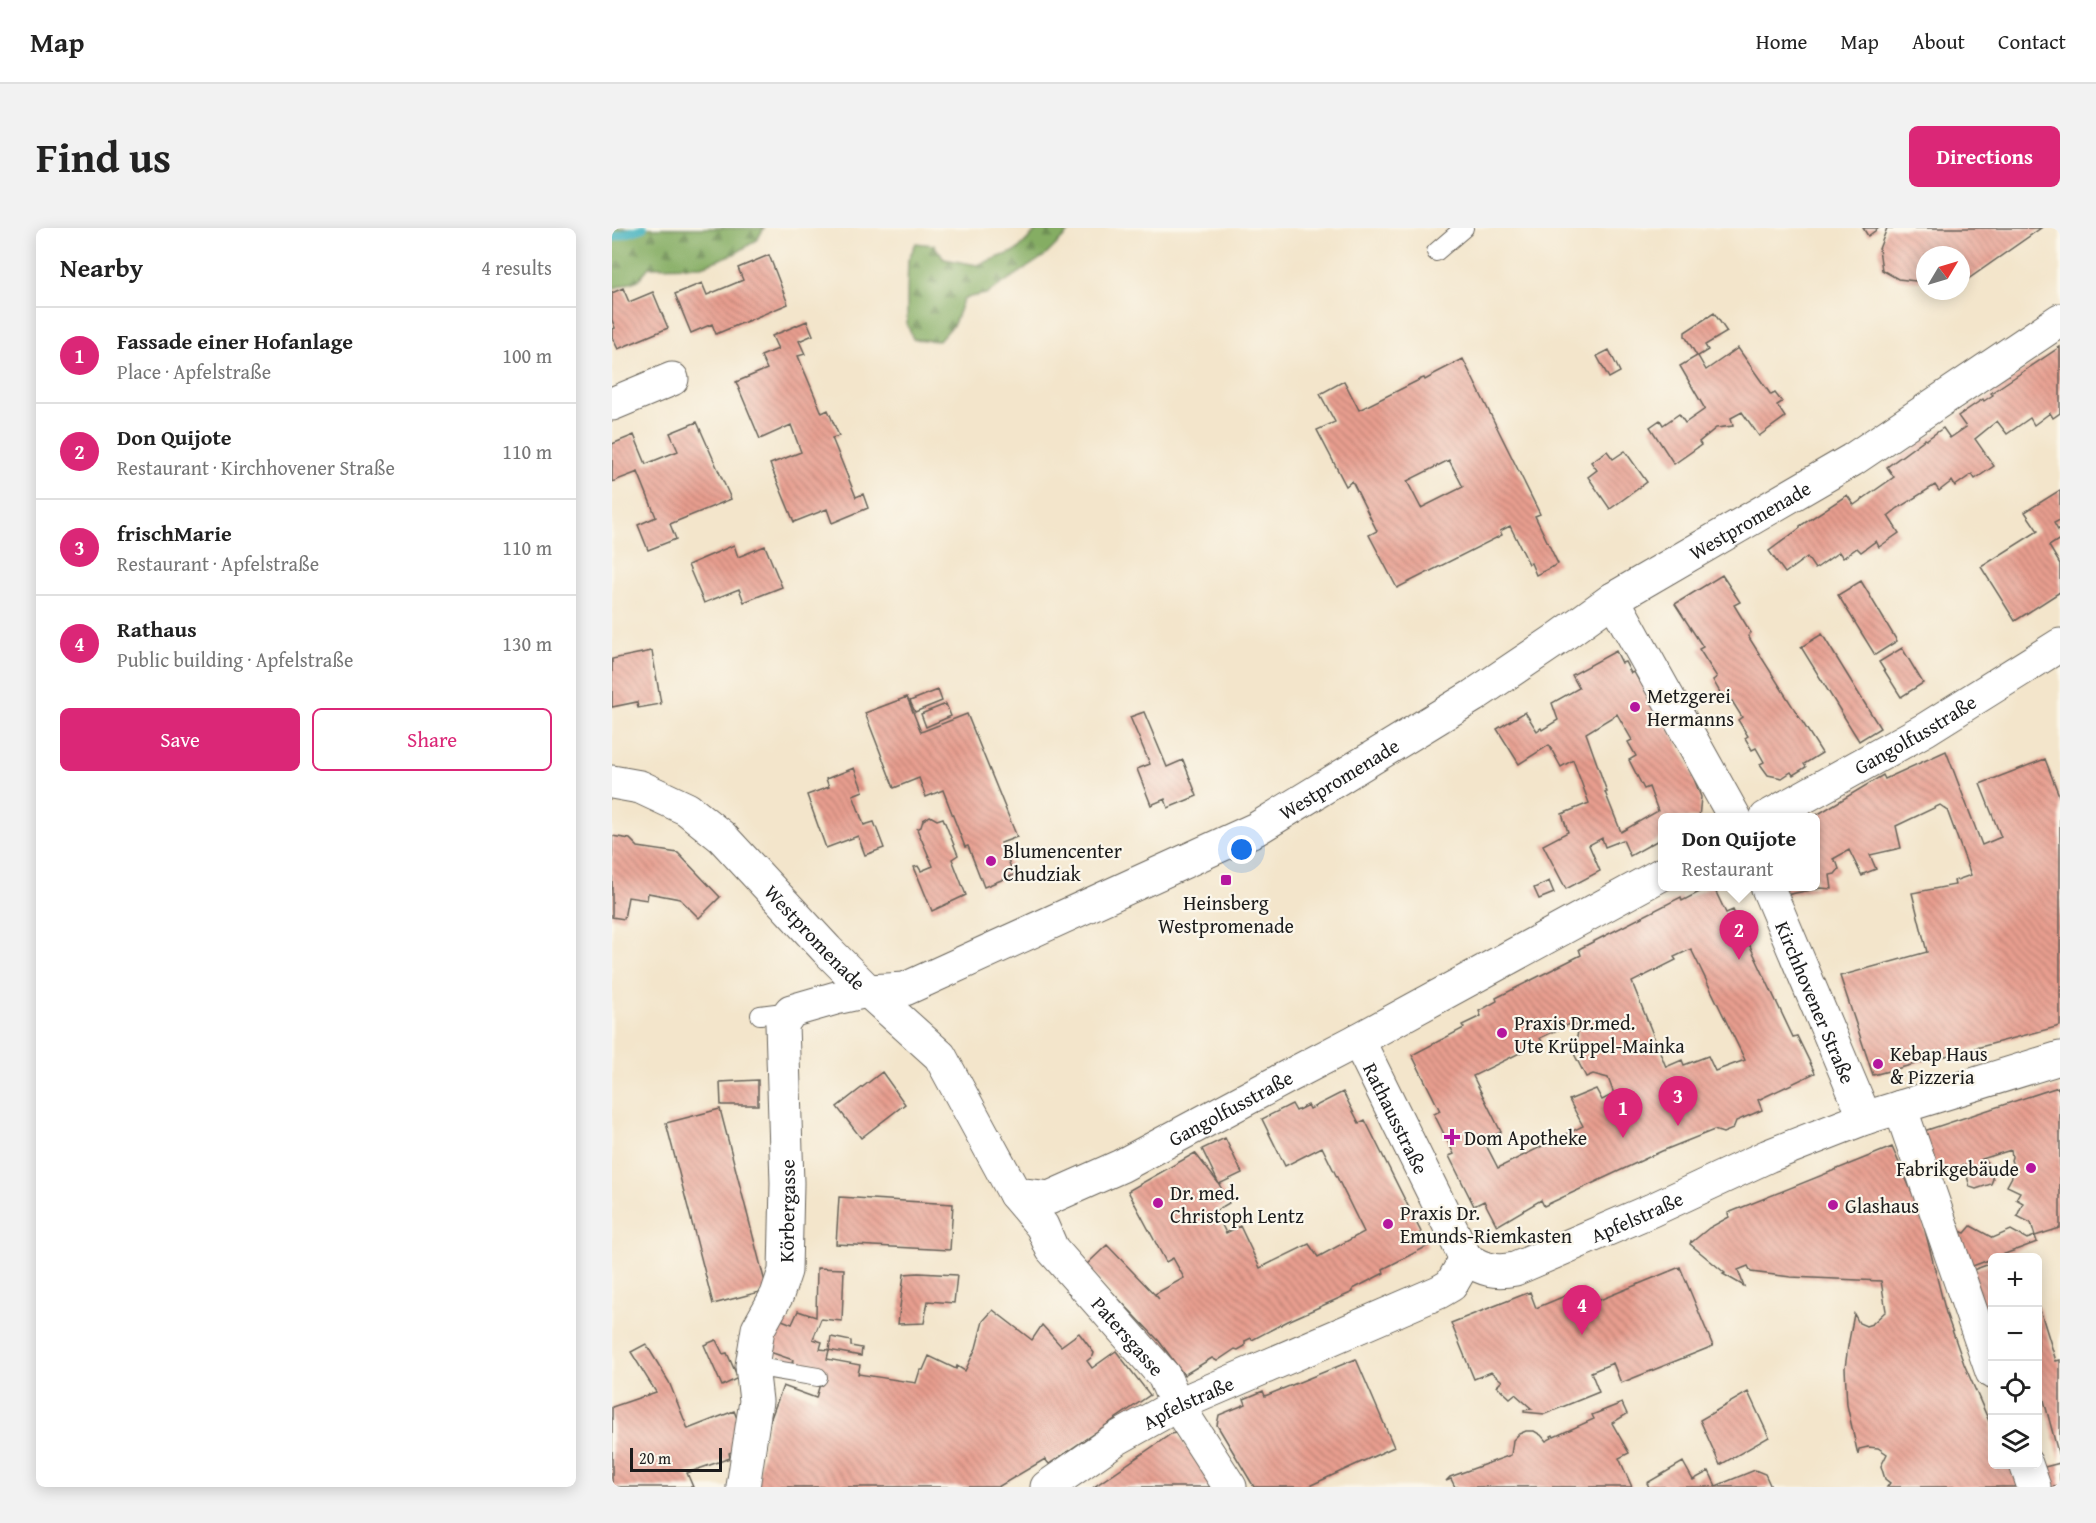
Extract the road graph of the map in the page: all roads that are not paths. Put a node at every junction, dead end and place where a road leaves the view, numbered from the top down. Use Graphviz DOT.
graph roads {
  1 [pos="1464,228"];
  2 [pos="1436,252"];
  3 [pos="2060,320"];
  4 [pos="672,379"];
  5 [pos="612,404"];
  6 [pos="1613,599"];
  7 [pos="2060,645"];
  8 [pos="612,782"];
  9 [pos="1732,813"];
  10 [pos="1775,813"];
  11 [pos="1658,876"];
  12 [pos="1769,891"];
  13 [pos="868,991"];
  14 [pos="1358,1041"];
  15 [pos="2060,1058"];
  16 [pos="1900,1107"];
  17 [pos="1865,1118"];
  18 [pos="1015,1194"];
  19 [pos="1466,1259"];
  20 [pos="1988,1361"];
  21 [pos="752,1366"];
  22 [pos="818,1377"];
  23 [pos="1178,1405"];
  24 [pos="2028,1469"];
  25 [pos="743,1487"];
  26 [pos="1047,1487"];
  27 [pos="1230,1487"];
  28 [pos="2034,1487"];
  1 -- 2 [label="lane"];
  3 -- 6 [label="street, Westpromenade"];
  4 -- 5 [label="street"];
  6 -- 9 [label="street"];
  6 -- 13 [label="street, Westpromenade"];
  7 -- 10 [label="street, Gangolfusstraße"];
  8 -- 13 [label="street, Westpromenade"];
  11 -- 14 [label="street, Gangolfusstraße"];
  12 -- 17 [label="street, Kirchhovener Straße"];
  13 -- 18 [label="street"];
  13 -- 21 [label="street, Körbergasse"];
  14 -- 18 [label="street, Gangolfusstraße"];
  14 -- 19 [label="street, Rathausstraße"];
  15 -- 16 [label="street, Apfelstraße"];
  16 -- 17 [label="street, Apfelstraße"];
  16 -- 20 [label="street"];
  17 -- 19 [label="street, Apfelstraße"];
  18 -- 23 [label="street, Patersgasse"];
  19 -- 23 [label="street, Apfelstraße"];
  21 -- 22 [label="lane"];
  21 -- 25 [label="street, Körbergasse"];
  23 -- 26 [label="street, Apfelstraße"];
  23 -- 27 [label="street, Patersgasse"];
  24 -- 28 [label="street"];
}
